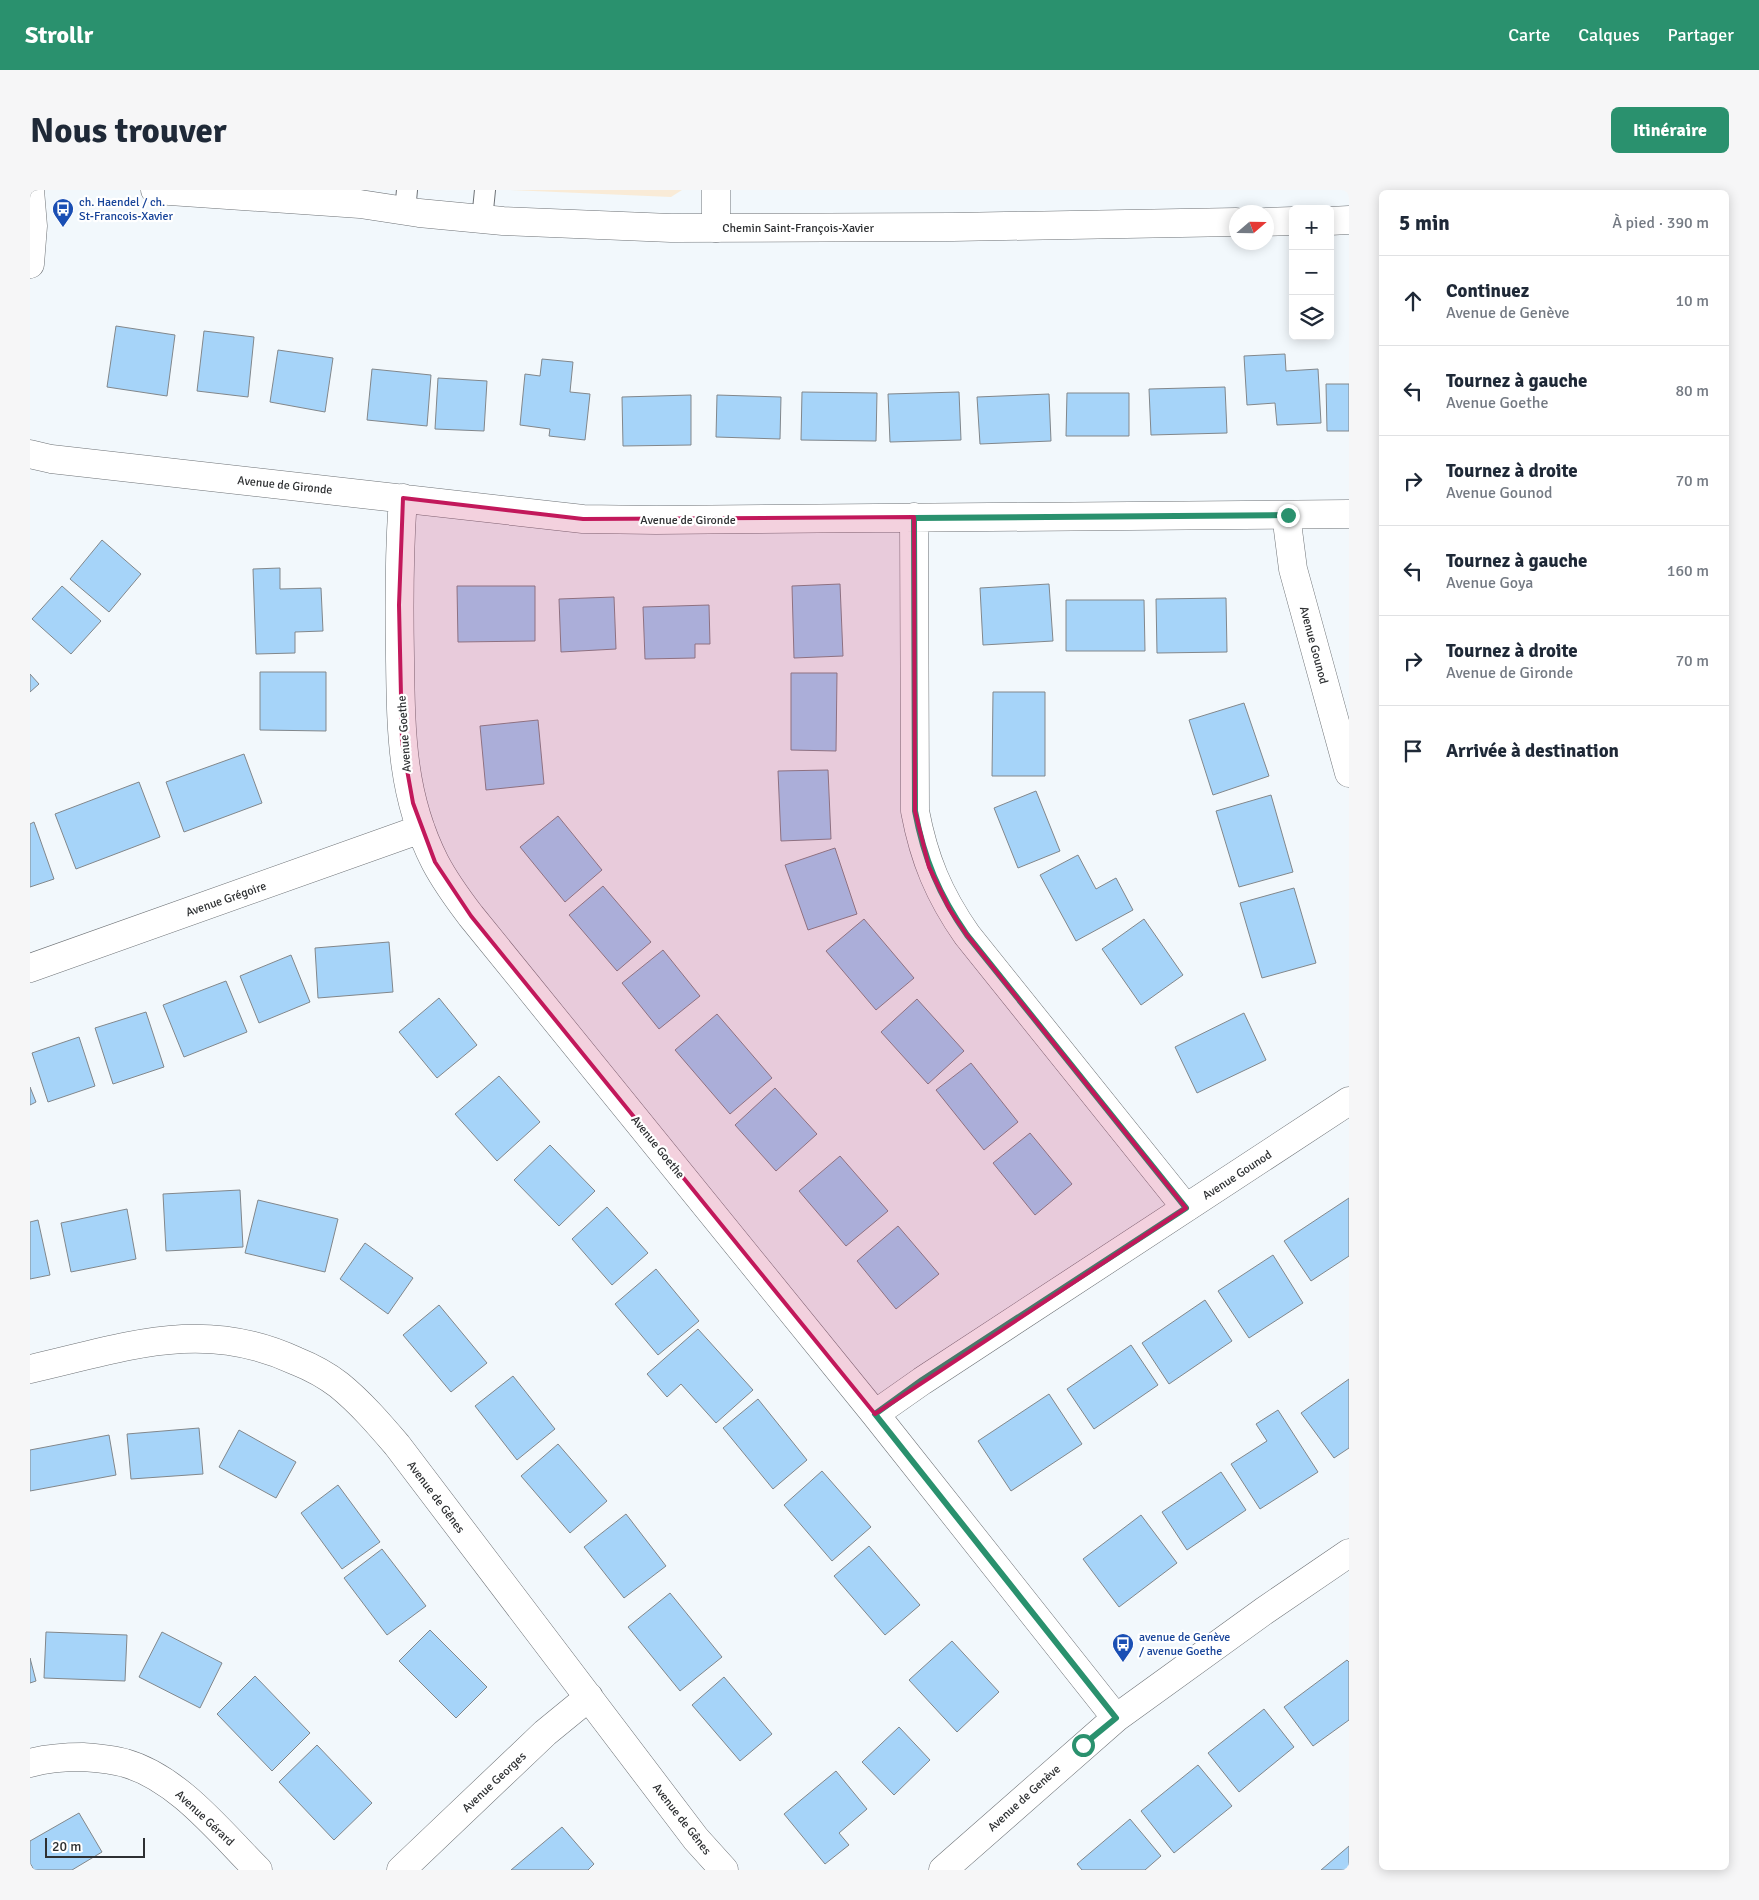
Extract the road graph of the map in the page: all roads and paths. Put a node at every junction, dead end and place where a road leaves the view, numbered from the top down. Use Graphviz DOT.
graph roads {
  1 [pos="30,190"];
  2 [pos="155,190"];
  3 [pos="301,190"];
  4 [pos="485,190"];
  5 [pos="716,190"];
  6 [pos="406,200"];
  7 [pos="360,204"];
  8 [pos="482,220"];
  9 [pos="1349,220"];
  10 [pos="1289,221"];
  11 [pos="1334,221"];
  12 [pos="1229,222"];
  13 [pos="1274,222"];
  14 [pos="716,228"];
  15 [pos="30,264"];
  16 [pos="30,454"];
  17 [pos="403,498"];
  18 [pos="1349,514"];
  19 [pos="1288,515"];
  20 [pos="914,518"];
  21 [pos="1349,773"];
  22 [pos="421,829"];
  23 [pos="30,968"];
  24 [pos="1349,1101"];
  25 [pos="1186,1208"];
  26 [pos="30,1370"];
  27 [pos="875,1414"];
  28 [pos="1349,1553"];
  29 [pos="589,1696"];
  30 [pos="1116,1718"];
  31 [pos="30,1763"];
  32 [pos="258,1870"];
  33 [pos="401,1870"];
  34 [pos="724,1870"];
  35 [pos="943,1870"];
  1 -- 15 [label="street"];
  2 -- 7 [label="street, Chemin Saint-François-Xavier"];
  3 -- 7 [label="street, Chemin Saint-François-Xavier"];
  4 -- 8 [label="lane"];
  5 -- 14 [label="street"];
  6 -- 7 [label="street, Chemin Saint-François-Xavier"];
  6 -- 8 [label="street, Chemin Saint-François-Xavier"];
  8 -- 14 [label="street, Chemin Saint-François-Xavier"];
  9 -- 11 [label="street"];
  10 -- 13 [label="street"];
  12 -- 14 [label="street, Chemin Saint-François-Xavier"];
  16 -- 17 [label="street, Avenue de Gironde"];
  17 -- 20 [label="street, Avenue de Gironde"];
  17 -- 22 [label="street, Avenue Goethe"];
  18 -- 19 [label="street, Avenue de Gironde"];
  19 -- 20 [label="street, Avenue de Gironde"];
  19 -- 21 [label="street, Avenue Gounod"];
  20 -- 25 [label="street"];
  22 -- 23 [label="street, Avenue Grégoire"];
  22 -- 27 [label="street, Avenue Goethe"];
  24 -- 25 [label="street, Avenue Gounod"];
  25 -- 27 [label="street, Avenue Gounod"];
  26 -- 29 [label="street, Avenue de Gênes"];
  27 -- 30 [label="street, Avenue Goethe"];
  28 -- 30 [label="street, Avenue de Genève"];
  29 -- 33 [label="street, Avenue Georges"];
  29 -- 34 [label="street, Avenue de Gênes"];
  30 -- 35 [label="street, Avenue de Genève"];
  31 -- 32 [label="street, Avenue Gérard"];
}
